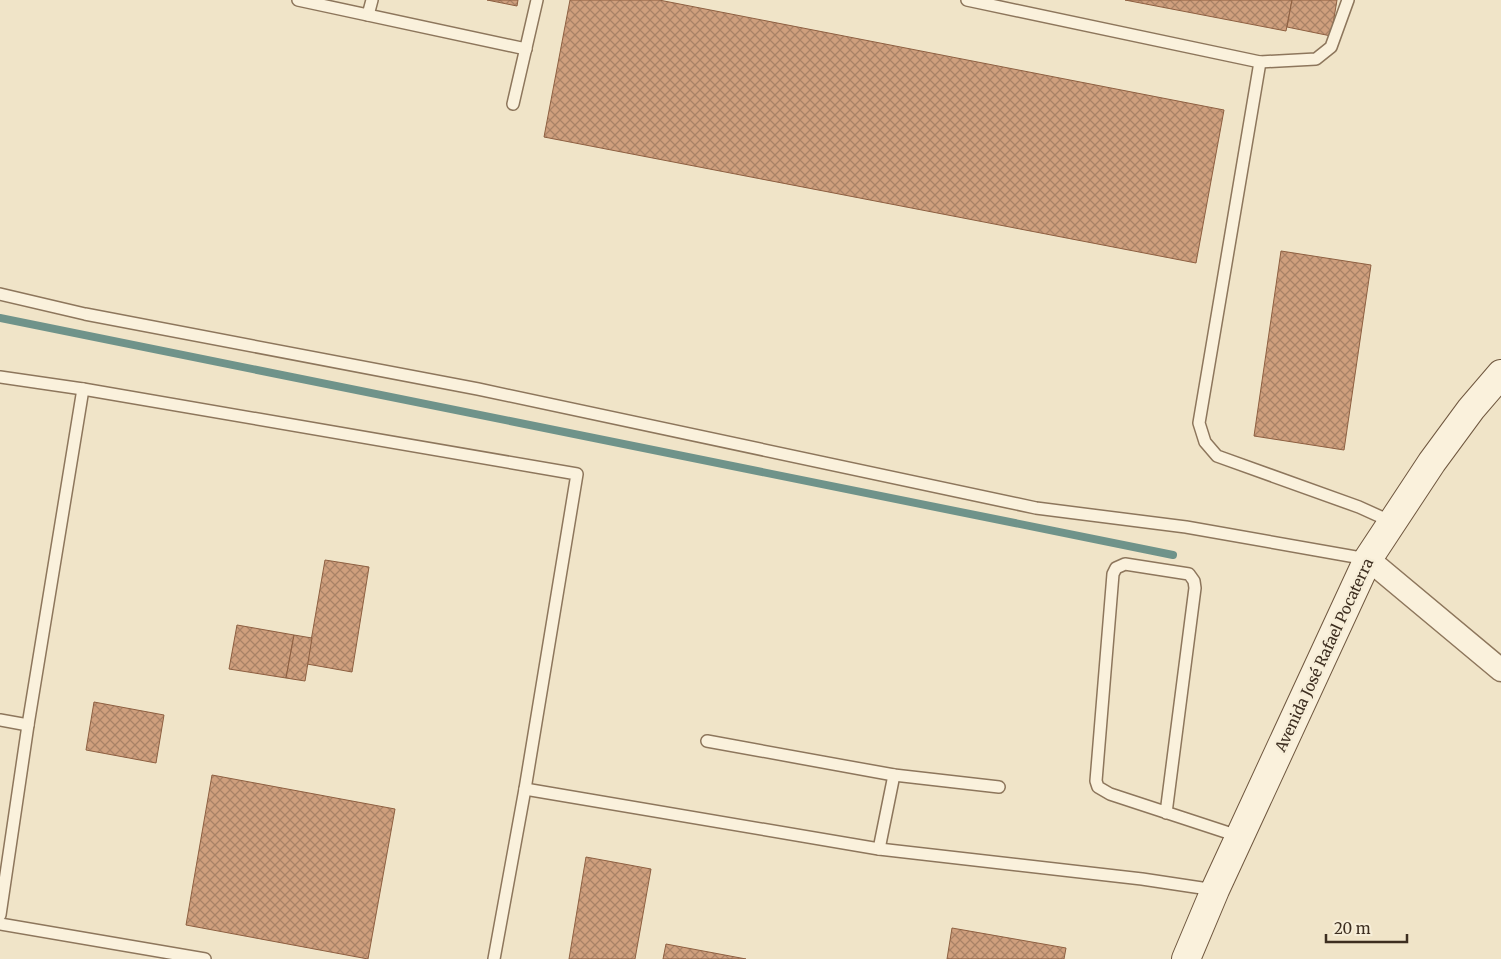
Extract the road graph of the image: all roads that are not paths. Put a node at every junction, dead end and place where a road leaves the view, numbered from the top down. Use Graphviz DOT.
graph roads {
  1 [pos="298,0"];
  2 [pos="372,0"];
  3 [pos="537,0"];
  4 [pos="967,0"];
  5 [pos="1348,0"];
  6 [pos="368,15"];
  7 [pos="526,49"];
  8 [pos="1260,62"];
  9 [pos="513,104"];
  10 [pos="0,294"];
  11 [pos="1501,374"];
  12 [pos="0,376"];
  13 [pos="83,389"];
  14 [pos="1392,522"];
  15 [pos="1368,559"];
  16 [pos="1501,670"];
  17 [pos="0,720"];
  18 [pos="28,726"];
  19 [pos="707,741"];
  20 [pos="894,775"];
  21 [pos="999,787"];
  22 [pos="525,789"];
  23 [pos="1166,812"];
  24 [pos="1241,837"];
  25 [pos="879,849"];
  26 [pos="1215,890"];
  27 [pos="0,915"];
  28 [pos="0,924"];
  29 [pos="206,959"];
  30 [pos="494,959"];
  31 [pos="1186,959"];
  1 -- 6 [label="lane"];
  2 -- 6 [label="lane"];
  3 -- 7 [label="lane"];
  4 -- 8 [label="lane"];
  5 -- 8 [label="lane"];
  6 -- 7 [label="lane"];
  7 -- 9 [label="lane"];
  8 -- 14 [label="lane"];
  10 -- 15 [label="lane"];
  11 -- 14 [label="street, Avenida José Rafael Pocaterra"];
  12 -- 13 [label="lane"];
  13 -- 18 [label="lane"];
  13 -- 22 [label="lane"];
  14 -- 15 [label="street, Avenida José Rafael Pocaterra"];
  15 -- 16 [label="street"];
  15 -- 24 [label="street, Avenida José Rafael Pocaterra"];
  17 -- 18 [label="lane"];
  18 -- 27 [label="lane"];
  19 -- 20 [label="lane"];
  20 -- 21 [label="lane"];
  20 -- 25 [label="lane"];
  22 -- 25 [label="lane"];
  22 -- 30 [label="lane"];
  23 -- 23 [label="lane"];
  23 -- 24 [label="lane"];
  24 -- 26 [label="street, Avenida José Rafael Pocaterra"];
  25 -- 26 [label="lane"];
  26 -- 31 [label="street, Avenida José Rafael Pocaterra"];
  28 -- 29 [label="lane"];
}
